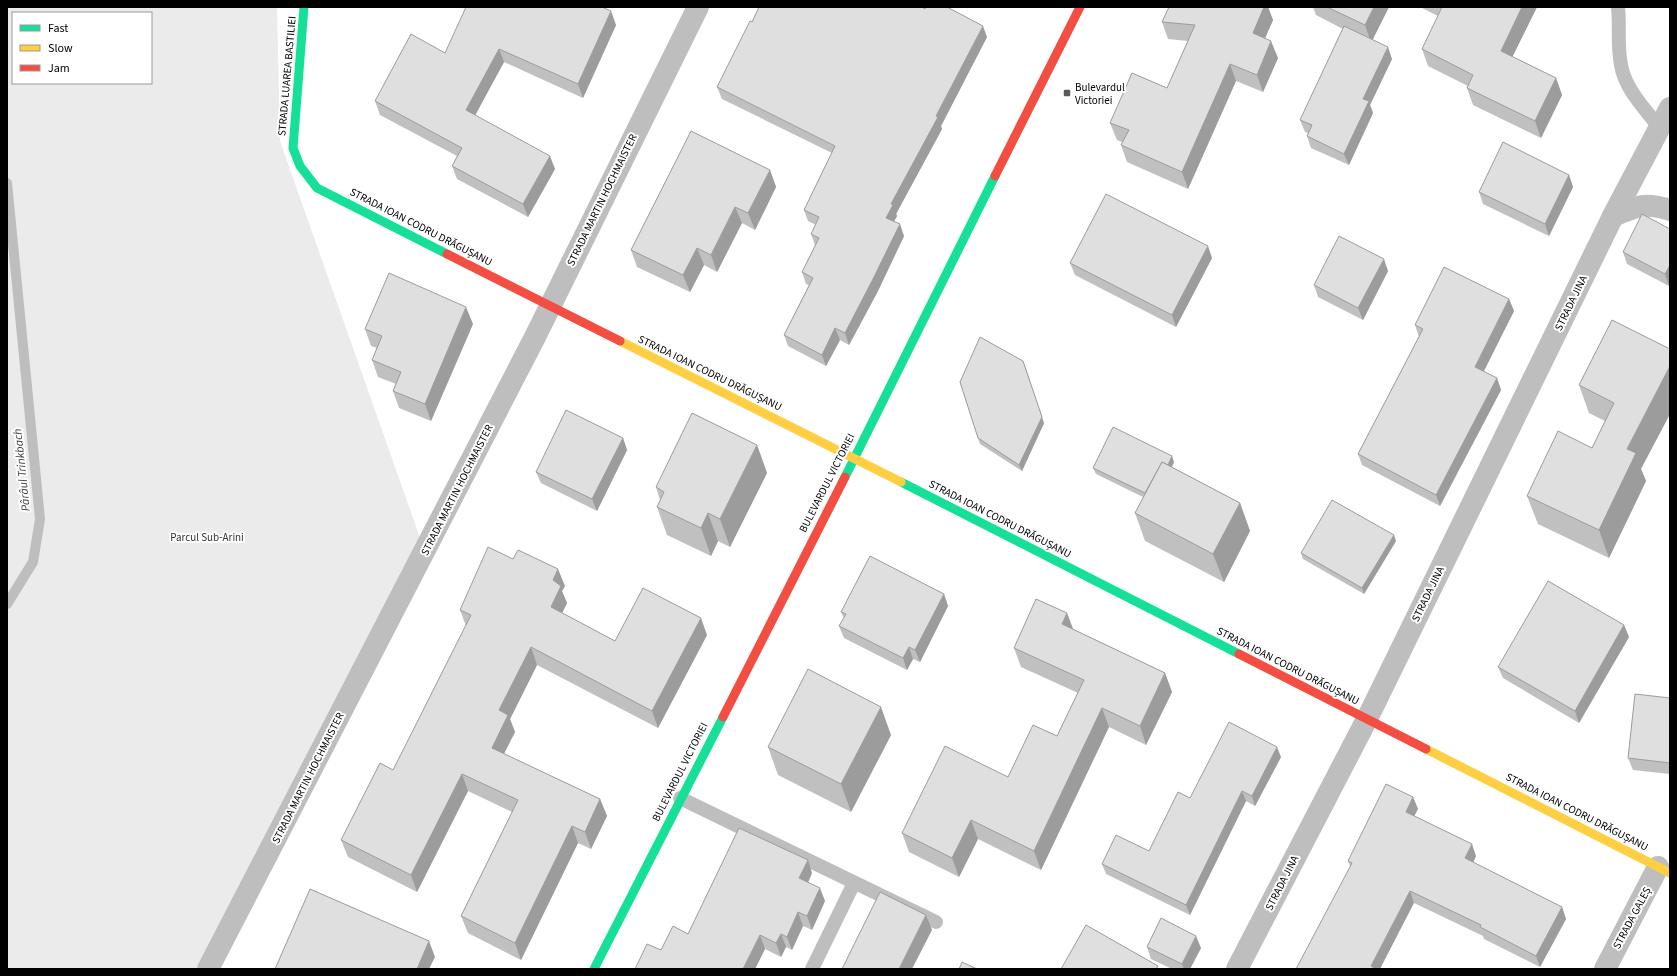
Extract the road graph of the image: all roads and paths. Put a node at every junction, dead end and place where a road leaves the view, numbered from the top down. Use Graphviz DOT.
graph roads {
  1 [pos="304,7"];
  2 [pos="698,7"];
  3 [pos="1080,7"];
  4 [pos="1618,7"];
  5 [pos="1670,108"];
  6 [pos="1659,127"];
  7 [pos="318,188"];
  8 [pos="1670,210"];
  9 [pos="1613,216"];
  10 [pos="550,306"];
  11 [pos="853,458"];
  12 [pos="1367,719"];
  13 [pos="680,798"];
  14 [pos="1664,870"];
  15 [pos="854,883"];
  16 [pos="936,922"];
  17 [pos="208,969"];
  18 [pos="594,969"];
  19 [pos="812,969"];
  20 [pos="1237,969"];
  21 [pos="1605,969"];
  1 -- 7 [label="street, STRADA LUAREA BASTILIEI"];
  2 -- 10 [label="street, STRADA MARTIN HOCHMAISTER"];
  3 -- 11 [label="street, BULEVARDUL VICTORIEI"];
  4 -- 6 [label="lane"];
  5 -- 6 [label="street, STRADA JINA"];
  6 -- 9 [label="street, STRADA JINA"];
  7 -- 10 [label="street, STRADA IOAN CODRU DRĂGUȘANU"];
  8 -- 9 [label="street"];
  9 -- 12 [label="street, STRADA JINA"];
  10 -- 11 [label="street, STRADA IOAN CODRU DRĂGUȘANU"];
  10 -- 17 [label="street, STRADA MARTIN HOCHMAISTER"];
  11 -- 12 [label="street, STRADA IOAN CODRU DRĂGUȘANU"];
  11 -- 13 [label="street, BULEVARDUL VICTORIEI"];
  12 -- 14 [label="street, STRADA IOAN CODRU DRĂGUȘANU"];
  12 -- 20 [label="street, STRADA JINA"];
  13 -- 15 [label="lane"];
  13 -- 18 [label="street, BULEVARDUL VICTORIEI"];
  14 -- 21 [label="street, STRADA GALEȘ"];
  15 -- 16 [label="lane"];
  15 -- 19 [label="lane"];
}
